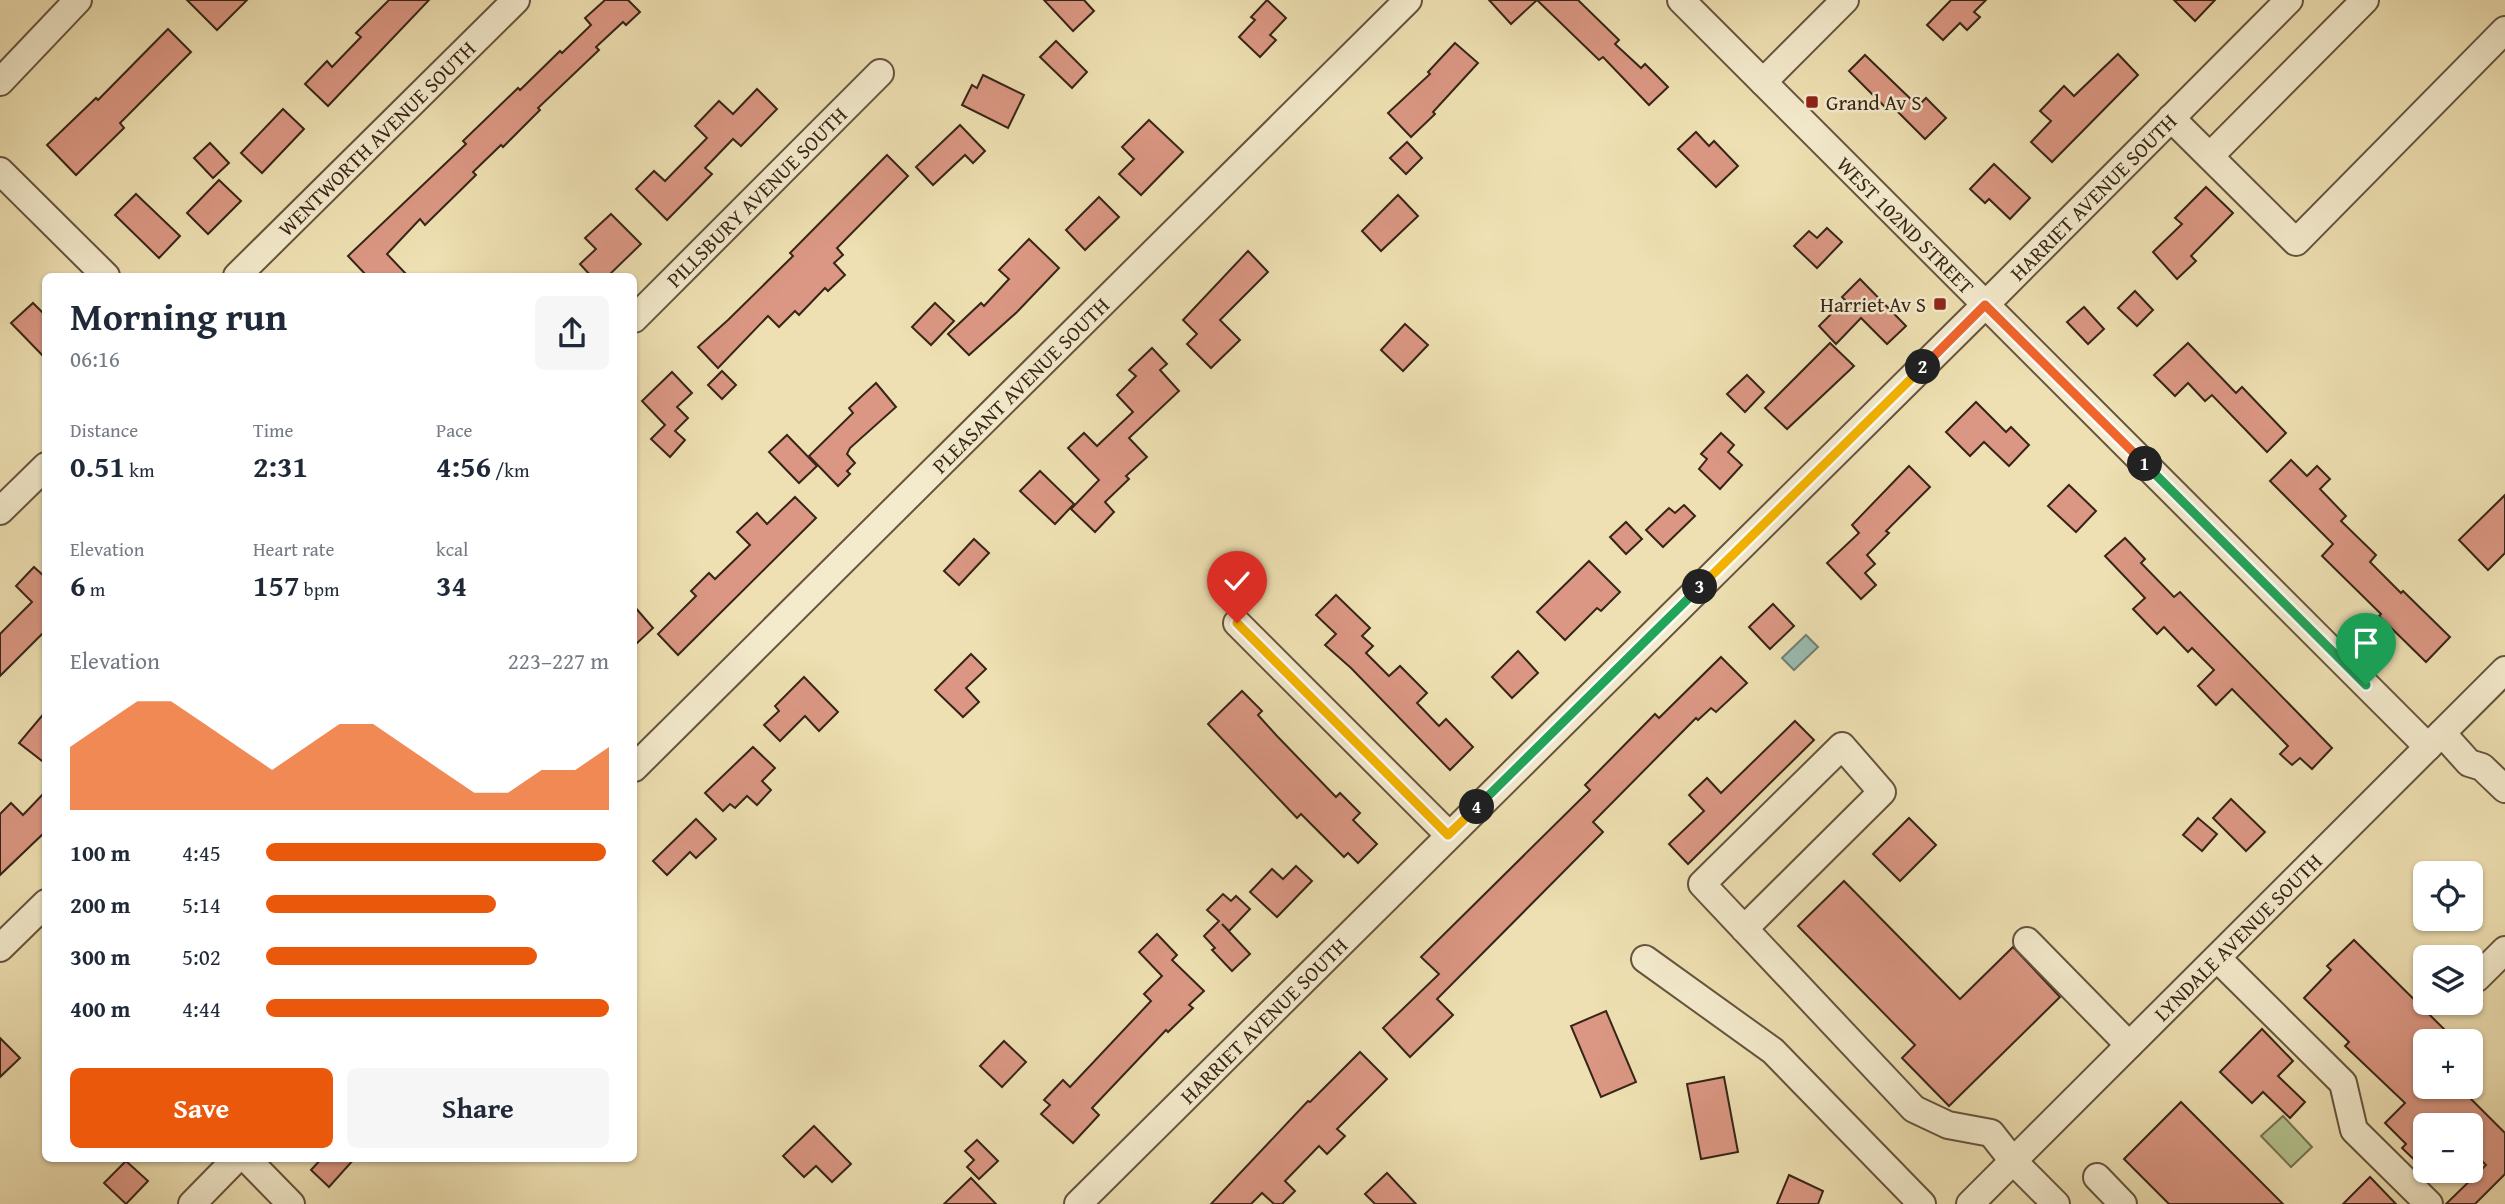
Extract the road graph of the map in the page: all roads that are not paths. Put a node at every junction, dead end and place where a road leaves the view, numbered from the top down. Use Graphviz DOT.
graph roads {
  1 [pos="78,0"];
  2 [pos="516,0"];
  3 [pos="1408,0"];
  4 [pos="1681,0"];
  5 [pos="1845,0"];
  6 [pos="2289,0"];
  7 [pos="2365,0"];
  8 [pos="2505,30"];
  9 [pos="880,72"];
  10 [pos="0,82"];
  11 [pos="1763,82"];
  12 [pos="2171,118"];
  13 [pos="2210,156"];
  14 [pos="0,171"];
  15 [pos="103,273"];
  16 [pos="240,273"];
  17 [pos="1985,305"];
  18 [pos="637,316"];
  19 [pos="42,470"];
  20 [pos="0,511"];
  21 [pos="1237,623"];
  22 [pos="2505,670"];
  23 [pos="2435,740"];
  24 [pos="637,765"];
  25 [pos="2501,777"];
  26 [pos="1448,835"];
  27 [pos="42,907"];
  28 [pos="1744,929"];
  29 [pos="2027,941"];
  30 [pos="0,948"];
  31 [pos="2505,950"];
  32 [pos="2217,957"];
  33 [pos="1645,959"];
  34 [pos="2483,972"];
  35 [pos="2129,1045"];
  36 [pos="2013,1161"];
  37 [pos="233,1162"];
  38 [pos="250,1162"];
  39 [pos="2096,1177"];
  40 [pos="192,1204"];
  41 [pos="291,1204"];
  42 [pos="1078,1204"];
  43 [pos="1922,1204"];
  44 [pos="1970,1204"];
  45 [pos="2056,1204"];
  46 [pos="2123,1204"];
  47 [pos="2429,1204"];
  1 -- 10 [label="street"];
  2 -- 16 [label="street, WENTWORTH AVENUE SOUTH"];
  3 -- 24 [label="street, PLEASANT AVENUE SOUTH"];
  4 -- 11 [label="street, WEST 102ND STREET"];
  5 -- 11 [label="street"];
  6 -- 12 [label="street, HARRIET AVENUE SOUTH"];
  7 -- 13 [label="street"];
  8 -- 13 [label="street"];
  9 -- 18 [label="street, PILLSBURY AVENUE SOUTH"];
  11 -- 17 [label="street, WEST 102ND STREET"];
  12 -- 13 [label="street"];
  12 -- 17 [label="street, HARRIET AVENUE SOUTH"];
  14 -- 15 [label="street"];
  17 -- 23 [label="street, WEST 102ND STREET"];
  17 -- 26 [label="street, HARRIET AVENUE SOUTH"];
  19 -- 20 [label="street"];
  21 -- 26 [label="street"];
  22 -- 23 [label="street, LYNDALE AVENUE SOUTH"];
  23 -- 25 [label="street, WEST 102ND STREET"];
  23 -- 32 [label="street, LYNDALE AVENUE SOUTH"];
  26 -- 42 [label="street, HARRIET AVENUE SOUTH"];
  27 -- 30 [label="street"];
  28 -- 28 [label="street"];
  28 -- 36 [label="street"];
  29 -- 35 [label="street"];
  31 -- 34 [label="street"];
  32 -- 35 [label="street, LYNDALE AVENUE SOUTH"];
  32 -- 47 [label="street"];
  33 -- 43 [label="street"];
  35 -- 36 [label="street, LYNDALE AVENUE SOUTH"];
  36 -- 44 [label="street, LYNDALE AVENUE SOUTH"];
  36 -- 45 [label="street"];
  37 -- 40 [label="street"];
  38 -- 41 [label="street"];
  39 -- 46 [label="street"];
}
